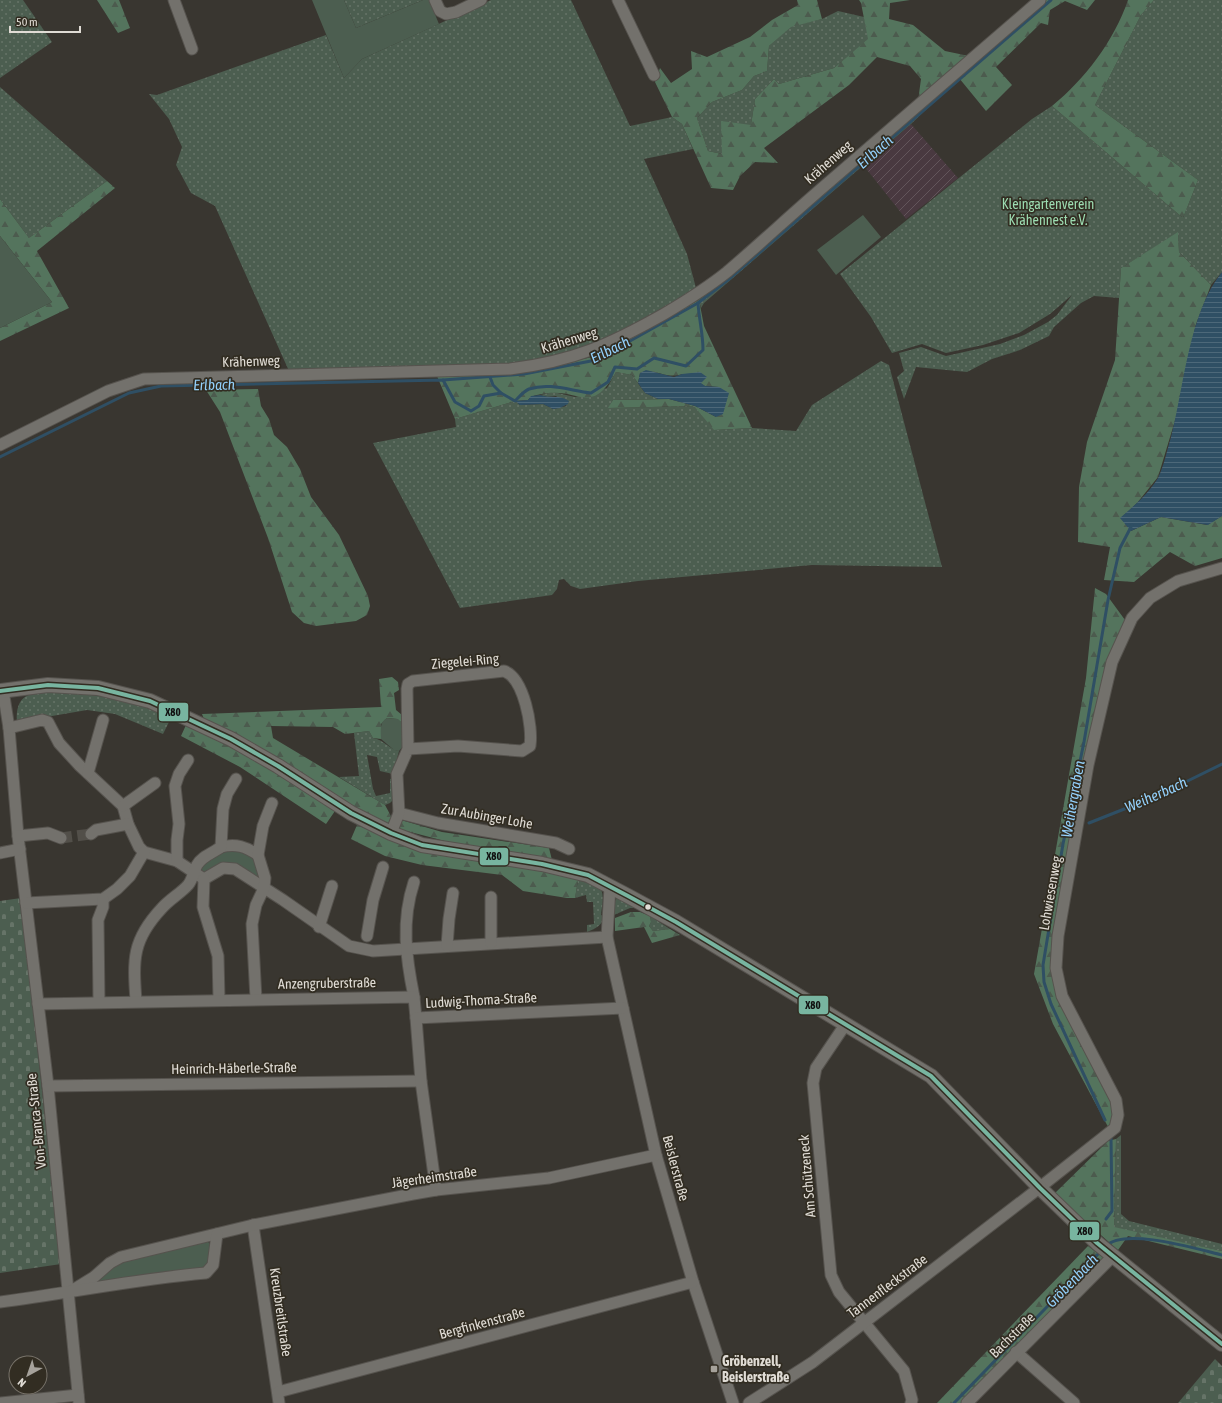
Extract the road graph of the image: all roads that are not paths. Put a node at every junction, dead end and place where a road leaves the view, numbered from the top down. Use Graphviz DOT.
graph roads {
  1 [pos="174,0"];
  2 [pos="435,0"];
  3 [pos="481,0"];
  4 [pos="618,0"];
  5 [pos="1040,0"];
  6 [pos="192,49"];
  7 [pos="654,75"];
  8 [pos="0,446"];
  9 [pos="1222,568"];
  10 [pos="1,691"];
  11 [pos="103,720"];
  12 [pos="10,728"];
  13 [pos="408,749"];
  14 [pos="188,760"];
  15 [pos="88,773"];
  16 [pos="236,779"];
  17 [pos="155,784"];
  18 [pos="272,803"];
  19 [pos="123,806"];
  20 [pos="399,813"];
  21 [pos="128,824"];
  22 [pos="391,833"];
  23 [pos="91,834"];
  24 [pos="18,836"];
  25 [pos="61,838"];
  26 [pos="221,847"];
  27 [pos="20,849"];
  28 [pos="569,849"];
  29 [pos="0,852"];
  30 [pos="144,852"];
  31 [pos="258,854"];
  32 [pos="177,861"];
  33 [pos="383,867"];
  34 [pos="194,872"];
  35 [pos="204,879"];
  36 [pos="414,882"];
  37 [pos="332,886"];
  38 [pos="610,887"];
  39 [pos="264,888"];
  40 [pos="454,893"];
  41 [pos="491,896"];
  42 [pos="103,899"];
  43 [pos="26,903"];
  44 [pos="319,927"];
  45 [pos="367,936"];
  46 [pos="607,937"];
  47 [pos="491,943"];
  48 [pos="348,946"];
  49 [pos="447,946"];
  50 [pos="405,948"];
  51 [pos="388,950"];
  52 [pos="414,997"];
  53 [pos="219,999"];
  54 [pos="256,999"];
  55 [pos="136,1001"];
  56 [pos="99,1002"];
  57 [pos="38,1004"];
  58 [pos="623,1008"];
  59 [pos="416,1018"];
  60 [pos="845,1025"];
  61 [pos="421,1081"];
  62 [pos="48,1086"];
  63 [pos="656,1155"];
  64 [pos="1040,1188"];
  65 [pos="436,1190"];
  66 [pos="253,1225"];
  67 [pos="217,1234"];
  68 [pos="1106,1250"];
  69 [pos="693,1282"];
  70 [pos="68,1293"];
  71 [pos="0,1302"];
  72 [pos="864,1323"];
  73 [pos="1222,1344"];
  74 [pos="1016,1352"];
  75 [pos="278,1398"];
  76 [pos="79,1399"];
  77 [pos="1,1403"];
  78 [pos="733,1403"];
  79 [pos="750,1403"];
  80 [pos="911,1403"];
  81 [pos="967,1403"];
  82 [pos="1074,1403"];
  1 -- 6 [label="street"];
  2 -- 3 [label="street"];
  4 -- 7 [label="street"];
  5 -- 8 [label="street, Krähenweg"];
  9 -- 64 [label="street, Lohwiesenweg"];
  10 -- 12 [label="street, Von-Branca-Straße"];
  10 -- 22 [label="street"];
  11 -- 15 [label="street"];
  12 -- 15 [label="street"];
  12 -- 24 [label="street, Von-Branca-Straße"];
  13 -- 13 [label="street, Ziegelei-Ring"];
  13 -- 20 [label="street, Ziegelei-Ring"];
  14 -- 32 [label="street"];
  15 -- 19 [label="street"];
  16 -- 26 [label="street"];
  17 -- 19 [label="street"];
  18 -- 31 [label="street"];
  19 -- 21 [label="street"];
  20 -- 22 [label="street, Ziegelei-Ring"];
  20 -- 28 [label="street, Zur Aubinger Lohe"];
  21 -- 23 [label="street"];
  21 -- 30 [label="street"];
  22 -- 38 [label="street"];
  24 -- 25 [label="street"];
  24 -- 27 [label="street, Von-Branca-Straße"];
  26 -- 31 [label="street"];
  26 -- 34 [label="street"];
  27 -- 29 [label="street"];
  27 -- 43 [label="street, Von-Branca-Straße"];
  30 -- 32 [label="street"];
  30 -- 42 [label="street"];
  31 -- 39 [label="street"];
  32 -- 34 [label="street"];
  33 -- 45 [label="street"];
  34 -- 35 [label="street"];
  34 -- 55 [label="street"];
  35 -- 39 [label="street"];
  35 -- 53 [label="street"];
  36 -- 50 [label="street"];
  37 -- 44 [label="street"];
  38 -- 46 [label="street, Beislerstraße"];
  38 -- 60 [label="street"];
  39 -- 44 [label="street"];
  39 -- 54 [label="street"];
  40 -- 49 [label="street"];
  41 -- 47 [label="street"];
  42 -- 43 [label="street"];
  42 -- 56 [label="street"];
  43 -- 57 [label="street, Von-Branca-Straße"];
  44 -- 48 [label="street"];
  45 -- 48 [label="street"];
  45 -- 51 [label="street"];
  46 -- 47 [label="street"];
  46 -- 58 [label="street, Beislerstraße"];
  47 -- 49 [label="street"];
  48 -- 51 [label="street"];
  49 -- 50 [label="street"];
  50 -- 51 [label="street"];
  50 -- 52 [label="street"];
  52 -- 54 [label="street, Anzengruberstraße"];
  52 -- 59 [label="street"];
  53 -- 54 [label="street, Anzengruberstraße"];
  53 -- 55 [label="street, Anzengruberstraße"];
  55 -- 56 [label="street, Anzengruberstraße"];
  56 -- 57 [label="street, Anzengruberstraße"];
  57 -- 62 [label="street, Von-Branca-Straße"];
  58 -- 59 [label="street, Ludwig-Thoma-Straße"];
  58 -- 63 [label="street, Beislerstraße"];
  59 -- 61 [label="street, Ludwig-Thoma-Straße"];
  60 -- 64 [label="street"];
  60 -- 72 [label="street, Am Schützeneck"];
  61 -- 62 [label="street, Heinrich-Häberle-Straße"];
  61 -- 65 [label="street, Ludwig-Thoma-Straße"];
  62 -- 70 [label="street, Von-Branca-Straße"];
  63 -- 65 [label="street, Jägerheimstraße"];
  63 -- 69 [label="street, Beislerstraße"];
  64 -- 68 [label="street"];
  64 -- 72 [label="street, Tannenfleckstraße"];
  65 -- 66 [label="street, Jägerheimstraße"];
  66 -- 67 [label="street, Jägerheimstraße"];
  66 -- 75 [label="street, Kreuzbreitlstraße"];
  67 -- 70 [label="street, Jägerheimstraße"];
  67 -- 70 [label="street"];
  68 -- 73 [label="street"];
  68 -- 74 [label="street, Bachstraße"];
  69 -- 75 [label="street, Bergfinkenstraße"];
  69 -- 78 [label="street, Beislerstraße"];
  70 -- 71 [label="street"];
  70 -- 76 [label="street, Von-Branca-Straße"];
  72 -- 79 [label="street, Tannenfleckstraße"];
  72 -- 80 [label="street, Am Schützeneck"];
  74 -- 81 [label="street, Bachstraße"];
  74 -- 82 [label="street"];
  76 -- 77 [label="street"];
}
